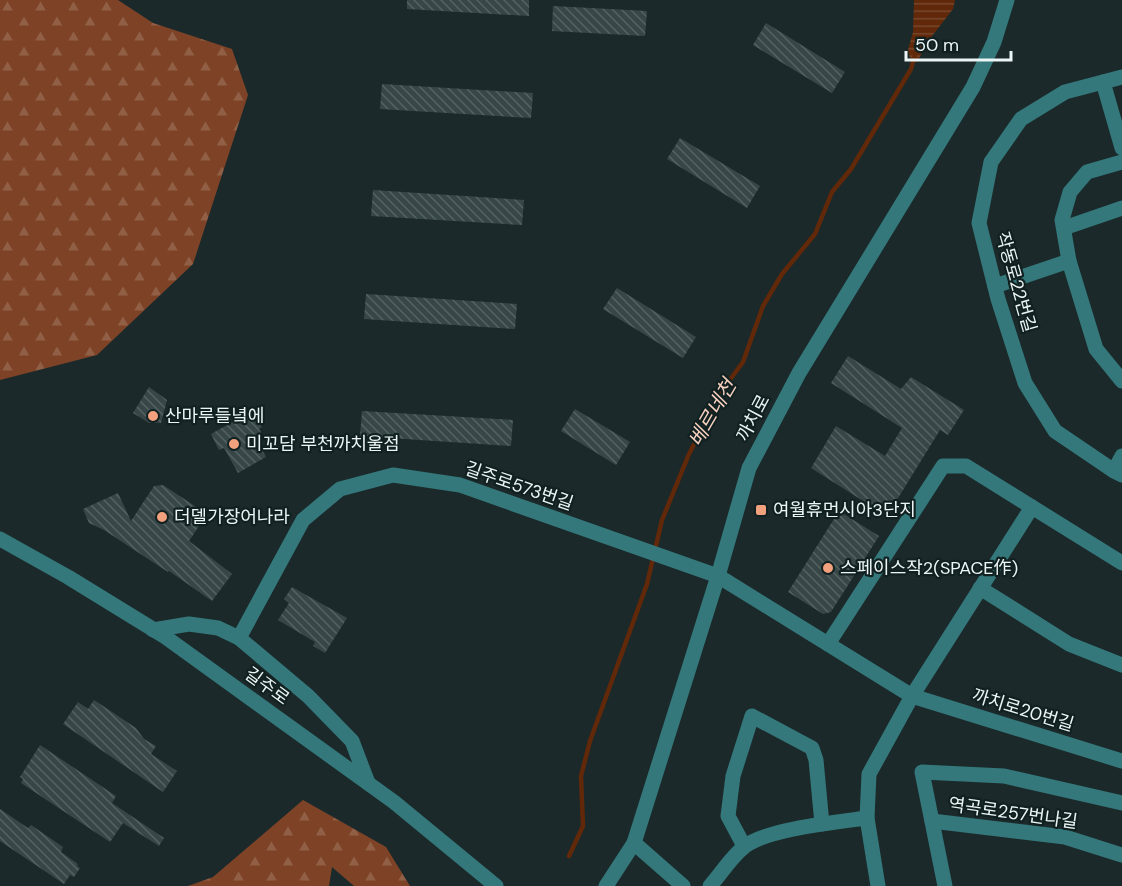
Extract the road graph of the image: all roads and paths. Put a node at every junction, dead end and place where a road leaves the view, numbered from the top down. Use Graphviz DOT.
graph roads {
  1 [pos="1007,0"];
  2 [pos="1122,77"];
  3 [pos="1103,82"];
  4 [pos="1122,148"];
  5 [pos="1122,162"];
  6 [pos="1122,208"];
  7 [pos="1064,228"];
  8 [pos="1069,261"];
  9 [pos="995,286"];
  10 [pos="1122,381"];
  11 [pos="1122,456"];
  12 [pos="1118,473"];
  13 [pos="1032,507"];
  14 [pos="0,539"];
  15 [pos="1122,563"];
  16 [pos="718,576"];
  17 [pos="980,588"];
  18 [pos="153,630"];
  19 [pos="239,638"];
  20 [pos="828,644"];
  21 [pos="1122,665"];
  22 [pos="912,696"];
  23 [pos="1122,760"];
  24 [pos="369,783"];
  25 [pos="1122,803"];
  26 [pos="867,818"];
  27 [pos="932,821"];
  28 [pos="822,824"];
  29 [pos="634,843"];
  30 [pos="744,846"];
  31 [pos="1122,855"];
  32 [pos="496,886"];
  33 [pos="606,886"];
  34 [pos="683,886"];
  35 [pos="710,886"];
  36 [pos="878,886"];
  37 [pos="945,886"];
  1 -- 16 [label="street, 까치로"];
  2 -- 3 [label="street, 작동로22번길"];
  3 -- 4 [label="street"];
  3 -- 9 [label="street, 작동로22번길"];
  5 -- 7 [label="street"];
  6 -- 7 [label="street"];
  7 -- 8 [label="street"];
  8 -- 9 [label="street"];
  8 -- 10 [label="street"];
  9 -- 12 [label="street, 작동로22번길"];
  11 -- 12 [label="street"];
  13 -- 15 [label="street"];
  13 -- 17 [label="street"];
  13 -- 20 [label="street"];
  14 -- 18 [label="street, 길주로"];
  16 -- 19 [label="street, 길주로573번길"];
  16 -- 20 [label="street, 까치로20번길"];
  16 -- 29 [label="street, 까치로"];
  17 -- 21 [label="street"];
  17 -- 22 [label="street"];
  18 -- 19 [label="street"];
  18 -- 24 [label="street, 길주로"];
  19 -- 24 [label="street"];
  20 -- 22 [label="street, 까치로20번길"];
  22 -- 23 [label="street, 까치로20번길"];
  22 -- 26 [label="street"];
  24 -- 32 [label="street, 길주로"];
  25 -- 27 [label="street"];
  26 -- 28 [label="street"];
  26 -- 36 [label="street"];
  27 -- 31 [label="street, 역곡로257번나길"];
  27 -- 37 [label="street"];
  28 -- 30 [label="street"];
  28 -- 30 [label="street"];
  29 -- 33 [label="street, 까치로"];
  29 -- 34 [label="street"];
  30 -- 35 [label="street"];
}
